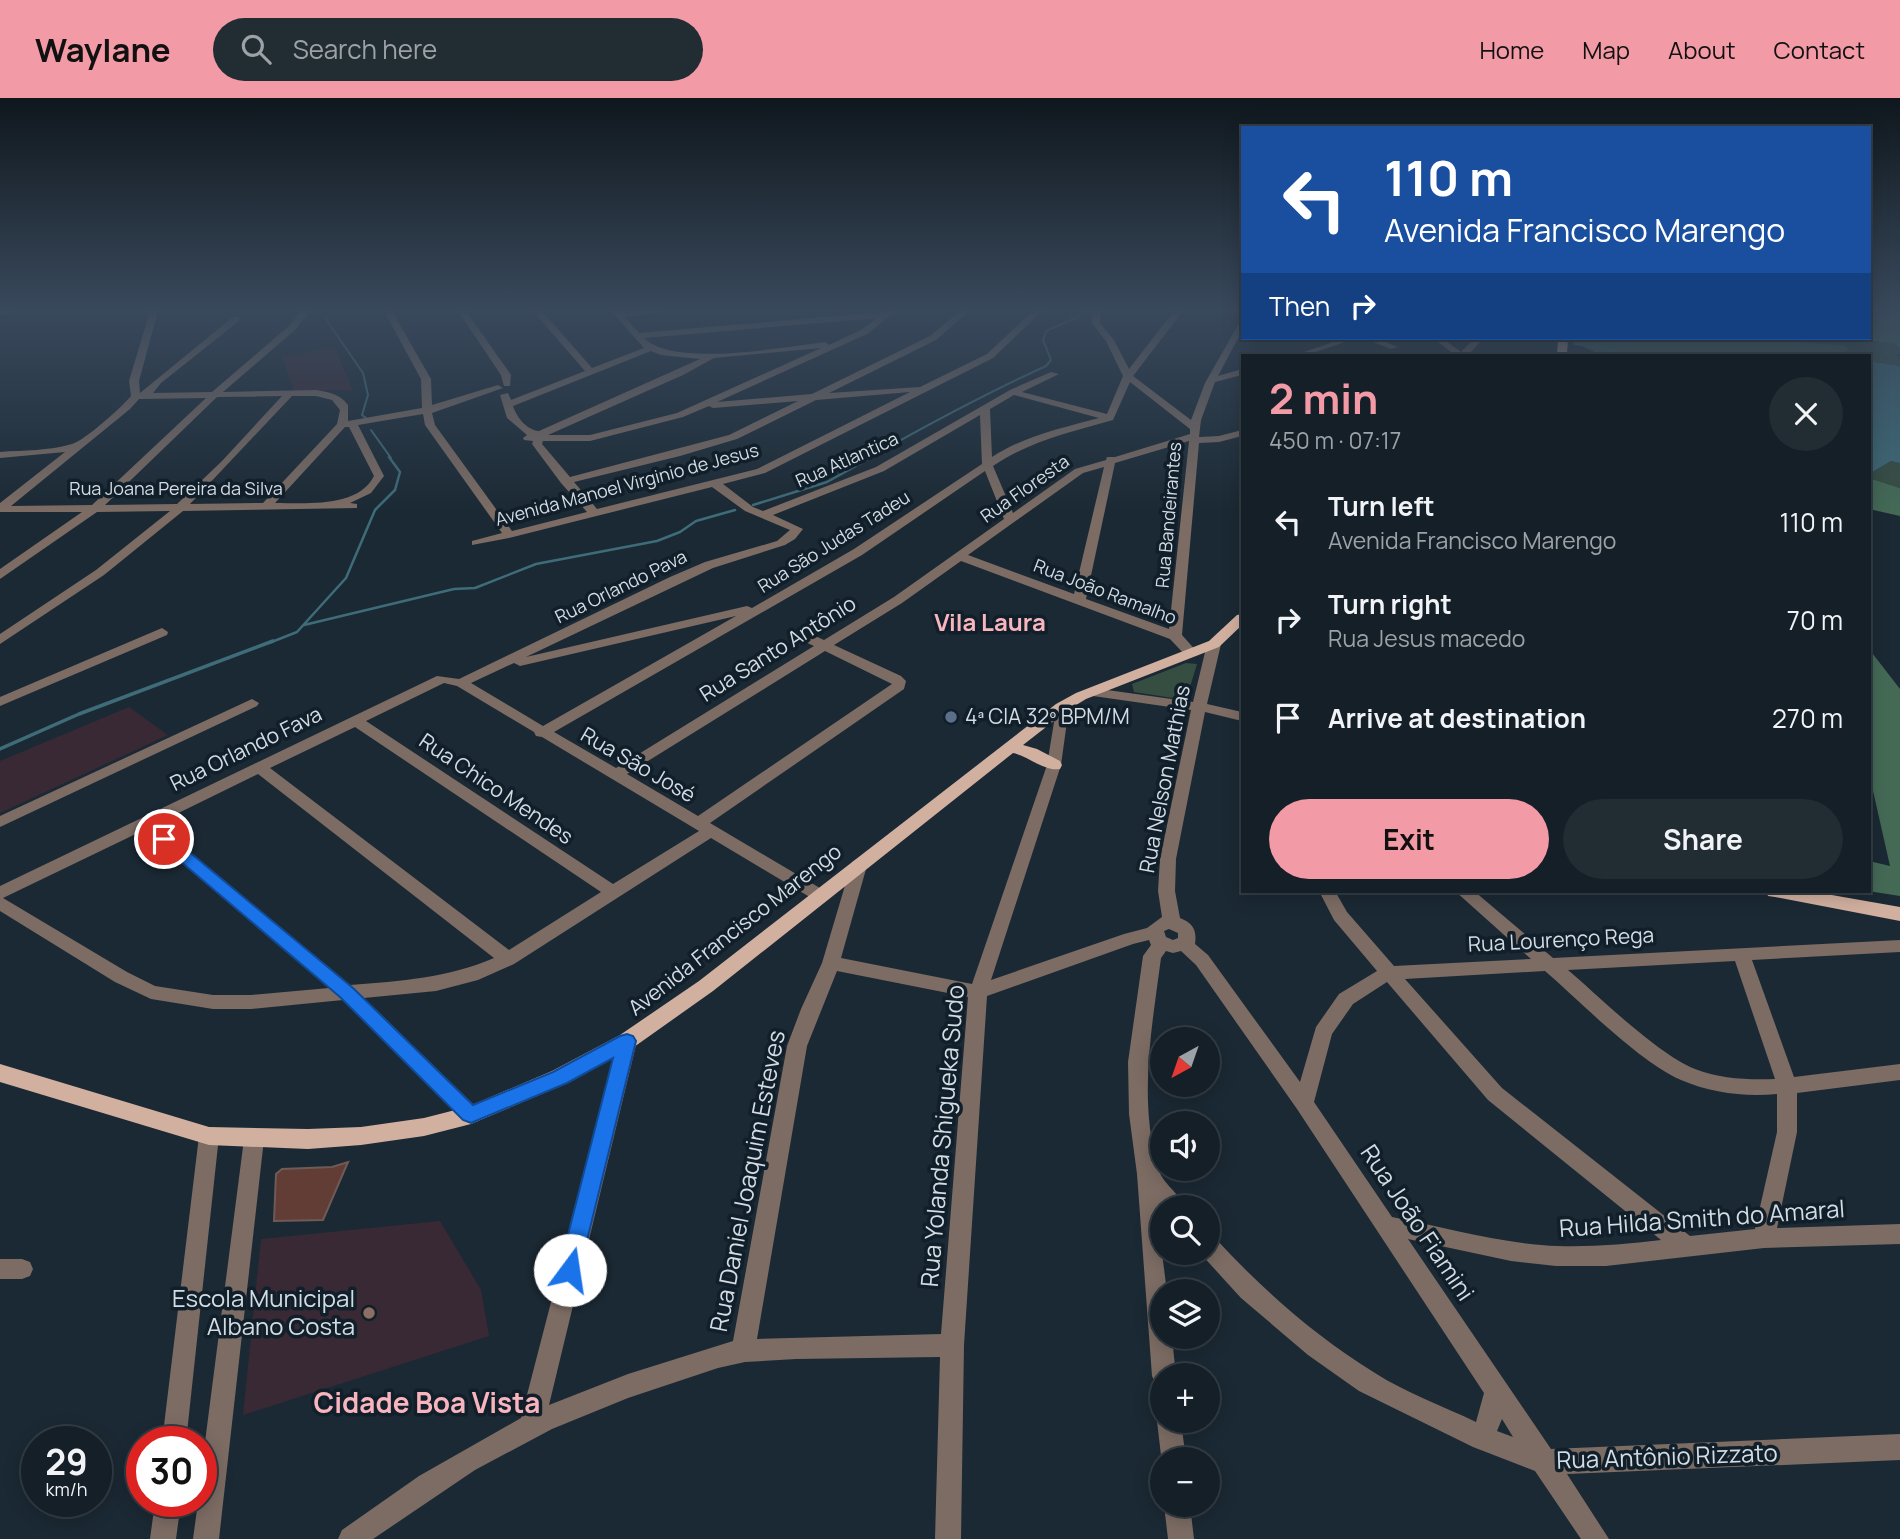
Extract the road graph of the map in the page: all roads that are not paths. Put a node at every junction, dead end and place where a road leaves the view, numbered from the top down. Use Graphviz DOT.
graph roads {
  1 [pos="135,378"];
  2 [pos="161,378"];
  3 [pos="233,378"];
  4 [pos="426,378"];
  5 [pos="505,378"];
  6 [pos="574,378"];
  7 [pos="668,378"];
  8 [pos="760,378"];
  9 [pos="855,378"];
  10 [pos="944,378"];
  11 [pos="1043,378"];
  12 [pos="1127,378"];
  13 [pos="1131,378"];
  14 [pos="1219,378"];
  15 [pos="1212,380"];
  16 [pos="504,387"];
  17 [pos="923,389"];
  18 [pos="1013,392"];
  19 [pos="289,394"];
  20 [pos="214,395"];
  21 [pos="140,396"];
  22 [pos="820,396"];
  23 [pos="508,405"];
  24 [pos="702,405"];
  25 [pos="985,408"];
  26 [pos="424,411"];
  27 [pos="1110,418"];
  28 [pos="347,424"];
  29 [pos="1241,433"];
  30 [pos="1194,435"];
  31 [pos="538,436"];
  32 [pos="77,446"];
  33 [pos="0,455"];
  34 [pos="1111,459"];
  35 [pos="987,463"];
  36 [pos="565,481"];
  37 [pos="716,484"];
  38 [pos="331,505"];
  39 [pos="181,506"];
  40 [pos="353,506"];
  41 [pos="96,507"];
  42 [pos="266,507"];
  43 [pos="0,509"];
  44 [pos="593,513"];
  45 [pos="763,516"];
  46 [pos="1010,520"];
  47 [pos="509,535"];
  48 [pos="476,543"];
  49 [pos="962,557"];
  50 [pos="0,575"];
  51 [pos="1079,600"];
  52 [pos="766,606"];
  53 [pos="1241,619"];
  54 [pos="162,632"];
  55 [pos="1241,632"];
  56 [pos="797,633"];
  57 [pos="1175,636"];
  58 [pos="0,640"];
  59 [pos="1218,641"];
  60 [pos="825,645"];
  61 [pos="1191,653"];
  62 [pos="494,668"];
  63 [pos="435,680"];
  64 [pos="461,684"];
  65 [pos="1093,692"];
  66 [pos="0,702"];
  67 [pos="252,703"];
  68 [pos="1198,706"];
  69 [pos="1062,707"];
  70 [pos="1241,717"];
  71 [pos="354,720"];
  72 [pos="541,733"];
  73 [pos="1010,748"];
  74 [pos="1054,765"];
  75 [pos="259,767"];
  76 [pos="615,775"];
  77 [pos="0,822"];
  78 [pos="144,822"];
  79 [pos="704,828"];
  80 [pos="860,862"];
  81 [pos="0,893"];
  82 [pos="614,893"];
  83 [pos="1329,893"];
  84 [pos="1465,893"];
  85 [pos="1785,893"];
  86 [pos="819,895"];
  87 [pos="0,903"];
  88 [pos="1898,916"];
  89 [pos="1172,922"];
  90 [pos="1167,941"];
  91 [pos="1900,946"];
  92 [pos="1741,953"];
  93 [pos="508,960"];
  94 [pos="831,963"];
  95 [pos="1545,963"];
  96 [pos="1387,973"];
  97 [pos="346,992"];
  98 [pos="978,992"];
  99 [pos="627,1041"];
  100 [pos="1900,1072"];
  101 [pos="2,1076"];
  102 [pos="1787,1086"];
  103 [pos="1304,1102"];
  104 [pos="471,1115"];
  105 [pos="209,1136"];
  106 [pos="254,1139"];
  107 [pos="1148,1174"];
  108 [pos="1165,1195"];
  109 [pos="1385,1225"];
  110 [pos="1900,1234"];
  111 [pos="1764,1238"];
  112 [pos="1687,1247"];
  113 [pos="1220,1259"];
  114 [pos="952,1345"];
  115 [pos="743,1351"];
  116 [pos="1163,1363"];
  117 [pos="1497,1388"];
  118 [pos="533,1423"];
  119 [pos="176,1426"];
  120 [pos="1482,1438"];
  121 [pos="1900,1447"];
  122 [pos="1546,1462"];
  123 [pos="166,1517"];
  124 [pos="1178,1517"];
  125 [pos="163,1539"];
  126 [pos="205,1539"];
  127 [pos="351,1539"];
  128 [pos="948,1539"];
  129 [pos="1181,1539"];
  130 [pos="1596,1539"];
  1 -- 21 [label="street"];
  2 -- 21 [label="street"];
  3 -- 20 [label="street"];
  4 -- 26 [label="street"];
  5 -- 16 [label="street"];
  6 -- 23 [label="street"];
  7 -- 31 [label="street"];
  8 -- 24 [label="street"];
  9 -- 22 [label="street"];
  10 -- 17 [label="street, Avenida Manoel Virginio de Jesus"];
  11 -- 18 [label="street, Rua Atlantica"];
  12 -- 27 [label="street"];
  13 -- 30 [label="street"];
  14 -- 15 [label="street"];
  15 -- 30 [label="street, Rua Bandeirantes"];
  16 -- 23 [label="street"];
  16 -- 26 [label="street"];
  17 -- 22 [label="street"];
  17 -- 37 [label="street, Avenida Manoel Virginio de Jesus"];
  18 -- 25 [label="street, Rua Atlantica"];
  18 -- 27 [label="street"];
  19 -- 20 [label="street"];
  19 -- 28 [label="street"];
  19 -- 39 [label="street"];
  20 -- 21 [label="street"];
  20 -- 41 [label="street"];
  21 -- 32 [label="street"];
  22 -- 24 [label="street"];
  22 -- 36 [label="street"];
  23 -- 31 [label="street"];
  24 -- 31 [label="street"];
  25 -- 35 [label="street"];
  25 -- 45 [label="street, Rua Atlantica"];
  26 -- 28 [label="street"];
  26 -- 47 [label="street"];
  27 -- 35 [label="street, Rua São Judas Tadeu"];
  28 -- 38 [label="street"];
  28 -- 42 [label="street"];
  29 -- 30 [label="street, Rua Floresta"];
  30 -- 34 [label="street, Rua Floresta"];
  30 -- 57 [label="street, Rua Bandeirantes"];
  31 -- 36 [label="street"];
  32 -- 33 [label="street"];
  32 -- 43 [label="street"];
  34 -- 46 [label="street, Rua Floresta"];
  34 -- 51 [label="street"];
  35 -- 46 [label="street"];
  35 -- 52 [label="street, Rua São Judas Tadeu"];
  36 -- 44 [label="street"];
  37 -- 44 [label="street, Avenida Manoel Virginio de Jesus"];
  37 -- 45 [label="street"];
  38 -- 40 [label="street, Rua Joana Pereira da Silva"];
  38 -- 42 [label="street, Rua Joana Pereira da Silva"];
  39 -- 41 [label="street, Rua Joana Pereira da Silva"];
  39 -- 42 [label="street, Rua Joana Pereira da Silva"];
  39 -- 58 [label="street"];
  41 -- 43 [label="street, Rua Joana Pereira da Silva"];
  41 -- 50 [label="street"];
  44 -- 47 [label="street, Avenida Manoel Virginio de Jesus"];
  45 -- 62 [label="street, Rua Orlando Pava"];
  46 -- 49 [label="street, Rua Floresta"];
  47 -- 48 [label="street, Avenida Manoel Virginio de Jesus"];
  49 -- 51 [label="street, Rua João Ramalho"];
  49 -- 60 [label="street, Rua Santo Antônio"];
  51 -- 57 [label="street, Rua João Ramalho"];
  52 -- 62 [label="street"];
  52 -- 72 [label="street, Rua São Judas Tadeu"];
  53 -- 59 [label="main road, Avenida Francisco Marengo"];
  54 -- 66 [label="street"];
  55 -- 59 [label="main road"];
  56 -- 60 [label="street"];
  57 -- 61 [label="street, Rua João Ramalho"];
  59 -- 61 [label="main road, Avenida Francisco Marengo"];
  59 -- 68 [label="street, Rua Nelson Mathias"];
  60 -- 76 [label="street, Rua Santo Antônio"];
  60 -- 79 [label="street"];
  61 -- 65 [label="main road, Avenida Francisco Marengo"];
  62 -- 64 [label="street, Rua Orlando Pava"];
  63 -- 64 [label="street, Rua São José"];
  63 -- 71 [label="street, Rua Orlando Fava"];
  64 -- 72 [label="street, Rua São José"];
  65 -- 68 [label="street"];
  65 -- 69 [label="main road, Avenida Francisco Marengo"];
  67 -- 77 [label="street"];
  68 -- 70 [label="street"];
  68 -- 89 [label="street, Rua Nelson Mathias"];
  69 -- 73 [label="main road, Avenida Francisco Marengo"];
  69 -- 74 [label="street, Rua Yolanda Shigueka Sudo"];
  71 -- 75 [label="street, Rua Orlando Fava"];
  71 -- 82 [label="street, Rua Chico Mendes"];
  72 -- 76 [label="street, Rua São José"];
  73 -- 74 [label="main road"];
  73 -- 80 [label="main road, Avenida Francisco Marengo"];
  74 -- 98 [label="street, Rua Yolanda Shigueka Sudo"];
  75 -- 78 [label="street, Rua Orlando Fava"];
  75 -- 93 [label="street"];
  76 -- 79 [label="street, Rua São José"];
  78 -- 81 [label="street, Rua Orlando Fava"];
  78 -- 97 [label="street"];
  79 -- 82 [label="street"];
  79 -- 86 [label="street, Rua São José"];
  80 -- 86 [label="main road, Avenida Francisco Marengo"];
  80 -- 94 [label="street, Rua Daniel Joaquim Esteves"];
  82 -- 93 [label="street"];
  83 -- 96 [label="street"];
  84 -- 95 [label="street"];
  85 -- 88 [label="main road"];
  86 -- 99 [label="main road, Avenida Francisco Marengo"];
  87 -- 97 [label="street"];
  89 -- 90 [label="street"];
  89 -- 90 [label="street, Rua João Fiamini"];
  90 -- 98 [label="street"];
  90 -- 103 [label="street, Rua João Fiamini"];
  90 -- 107 [label="street"];
  91 -- 92 [label="street, Rua Lourenço Rega"];
  92 -- 95 [label="street, Rua Lourenço Rega"];
  92 -- 102 [label="street"];
  93 -- 97 [label="street"];
  94 -- 98 [label="street"];
  94 -- 115 [label="street, Rua Daniel Joaquim Esteves"];
  95 -- 96 [label="street, Rua Lourenço Rega"];
  95 -- 102 [label="street"];
  96 -- 103 [label="street, Rua Lourenço Rega"];
  96 -- 112 [label="street"];
  97 -- 104 [label="street"];
  98 -- 114 [label="street, Rua Yolanda Shigueka Sudo"];
  99 -- 104 [label="main road, Avenida Francisco Marengo"];
  99 -- 118 [label="street"];
  100 -- 102 [label="street"];
  101 -- 105 [label="main road, Avenida Francisco Marengo"];
  102 -- 111 [label="street"];
  103 -- 109 [label="street, Rua João Fiamini"];
  104 -- 106 [label="main road, Avenida Francisco Marengo"];
  105 -- 106 [label="main road, Avenida Francisco Marengo"];
  105 -- 119 [label="street"];
  106 -- 126 [label="street"];
  107 -- 108 [label="street"];
  107 -- 116 [label="street"];
  109 -- 112 [label="street, Rua Hilda Smith do Amaral"];
  109 -- 117 [label="street, Rua João Fiamini"];
  110 -- 111 [label="street, Rua Hilda Smith do Amaral"];
  111 -- 112 [label="street, Rua Hilda Smith do Amaral"];
  113 -- 120 [label="street, Rua Antônio Rizzato"];
  114 -- 115 [label="street"];
  114 -- 128 [label="street, Rua Yolanda Shigueka Sudo"];
  115 -- 118 [label="street"];
  117 -- 120 [label="street"];
  117 -- 122 [label="street, Rua João Fiamini"];
  118 -- 127 [label="street"];
  120 -- 122 [label="street, Rua Antônio Rizzato"];
  121 -- 122 [label="street, Rua Antônio Rizzato"];
  122 -- 130 [label="street, Rua João Fiamini"];
  123 -- 125 [label="street"];
  124 -- 129 [label="street"];
}
